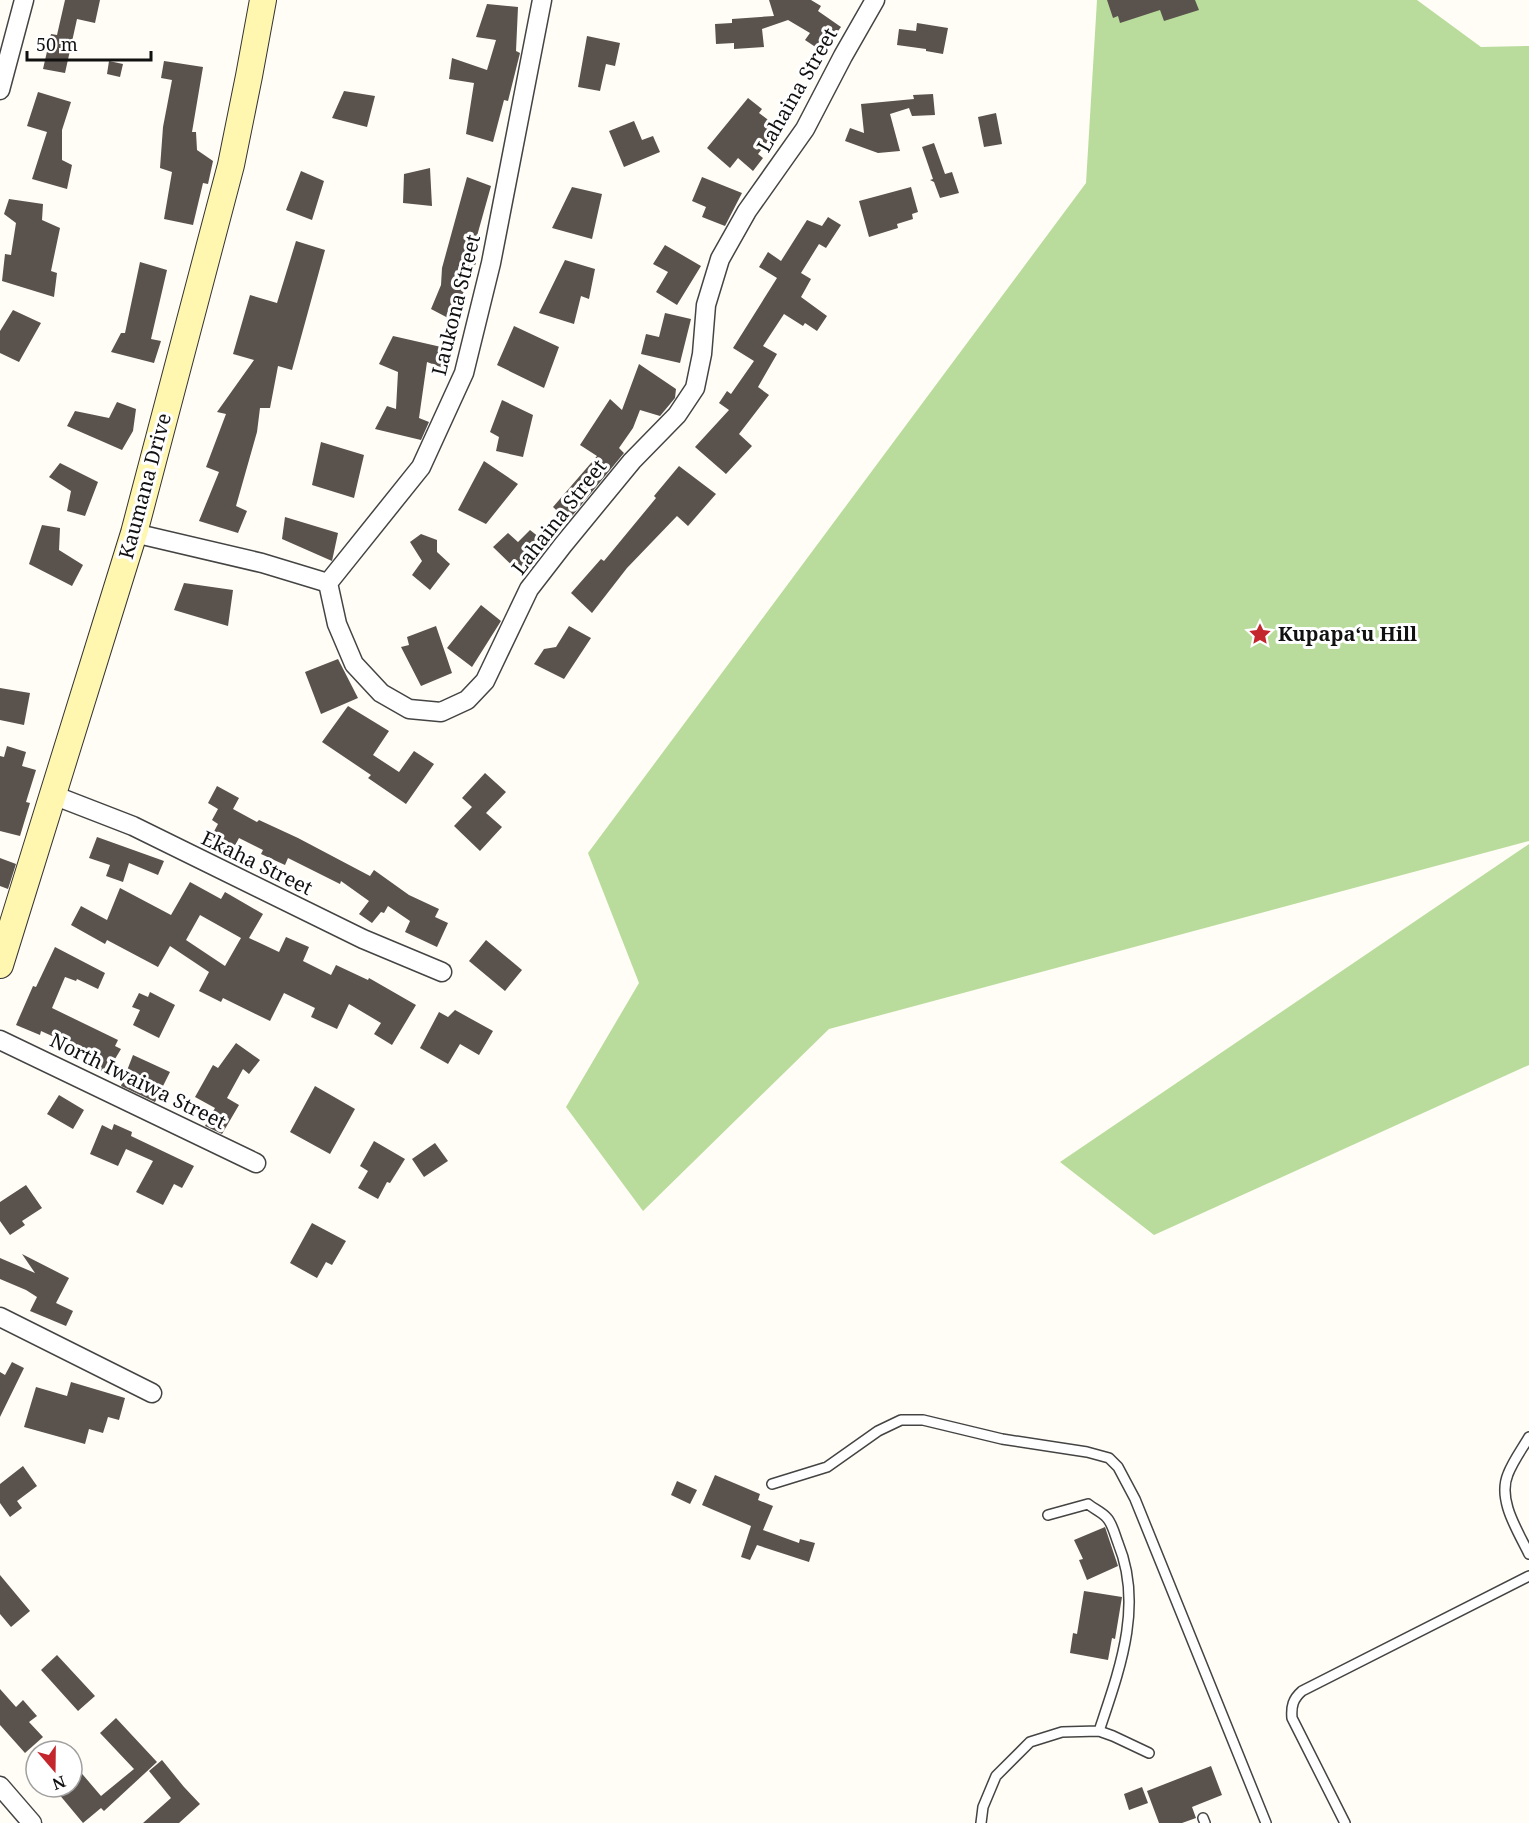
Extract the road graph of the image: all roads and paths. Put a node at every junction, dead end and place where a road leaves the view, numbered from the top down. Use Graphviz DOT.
graph roads {
  1 [pos="24,0"];
  2 [pos="263,0"];
  3 [pos="542,0"];
  4 [pos="875,0"];
  5 [pos="0,90"];
  6 [pos="134,533"];
  7 [pos="328,584"];
  8 [pos="52,795"];
  9 [pos="0,965"];
  10 [pos="442,972"];
  11 [pos="0,1040"];
  12 [pos="256,1163"];
  13 [pos="0,1317"];
  14 [pos="152,1393"];
  15 [pos="1529,1437"];
  16 [pos="772,1484"];
  17 [pos="1048,1515"];
  18 [pos="1529,1528"];
  19 [pos="1519,1533"];
  20 [pos="1529,1554"];
  21 [pos="1529,1576"];
  22 [pos="1099,1731"];
  23 [pos="1149,1753"];
  24 [pos="0,1786"];
  25 [pos="32,1823"];
  26 [pos="981,1823"];
  27 [pos="1266,1823"];
  28 [pos="1345,1823"];
  1 -- 5 [label="street"];
  2 -- 6 [label="street, Kaumana Drive"];
  3 -- 7 [label="street, Laukona Street"];
  4 -- 7 [label="street, Lahaina Street"];
  6 -- 7 [label="street"];
  6 -- 8 [label="street, Kaumana Drive"];
  8 -- 9 [label="street, Kaumana Drive"];
  8 -- 10 [label="street, Ekaha Street"];
  11 -- 12 [label="street, North Iwaiwa Street"];
  13 -- 14 [label="street"];
  15 -- 19 [label="lane"];
  16 -- 27 [label="lane"];
  17 -- 22 [label="lane"];
  18 -- 19 [label="lane"];
  19 -- 20 [label="lane"];
  21 -- 28 [label="lane"];
  22 -- 23 [label="lane"];
  22 -- 26 [label="lane"];
  24 -- 25 [label="street"];
}
